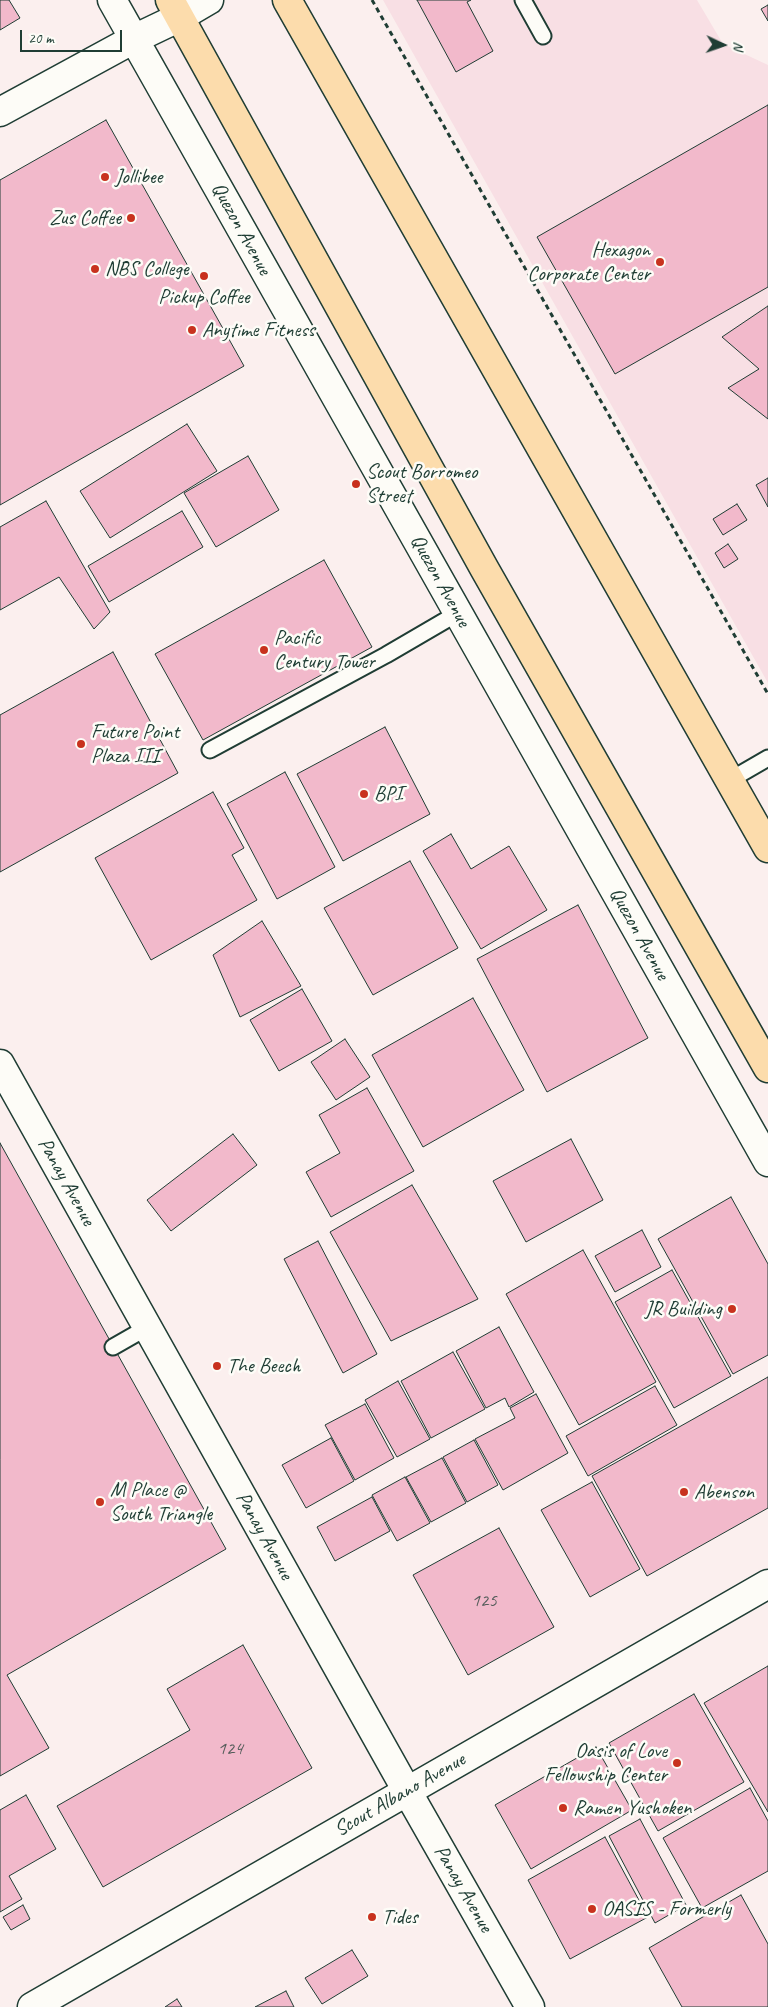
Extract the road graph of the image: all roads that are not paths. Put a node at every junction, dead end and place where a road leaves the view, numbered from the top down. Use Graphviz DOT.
graph roads {
  1 [pos="112,0"];
  2 [pos="209,0"];
  3 [pos="287,0"];
  4 [pos="523,0"];
  5 [pos="175,8"];
  6 [pos="543,36"];
  7 [pos="134,39"];
  8 [pos="0,112"];
  9 [pos="458,613"];
  10 [pos="210,750"];
  11 [pos="768,758"];
  12 [pos="730,780"];
  13 [pos="768,848"];
  14 [pos="0,1064"];
  15 [pos="768,1068"];
  16 [pos="768,1162"];
  17 [pos="148,1327"];
  18 [pos="114,1346"];
  19 [pos="768,1584"];
  20 [pos="407,1791"];
  21 [pos="32,2007"];
  22 [pos="530,2007"];
  1 -- 7 [label="street, Quezon Avenue"];
  2 -- 5 [label="street"];
  3 -- 12 [label="main road"];
  4 -- 6 [label="lane"];
  5 -- 7 [label="street"];
  5 -- 15 [label="main road"];
  7 -- 8 [label="street"];
  7 -- 9 [label="street, Quezon Avenue"];
  9 -- 10 [label="lane"];
  9 -- 16 [label="street, Quezon Avenue"];
  11 -- 12 [label="lane"];
  12 -- 13 [label="main road"];
  14 -- 17 [label="street, Panay Avenue"];
  17 -- 18 [label="lane"];
  17 -- 20 [label="street, Panay Avenue"];
  19 -- 20 [label="street, Scout Albano Avenue"];
  20 -- 21 [label="street, Scout Albano Avenue"];
  20 -- 22 [label="street, Panay Avenue"];
}
